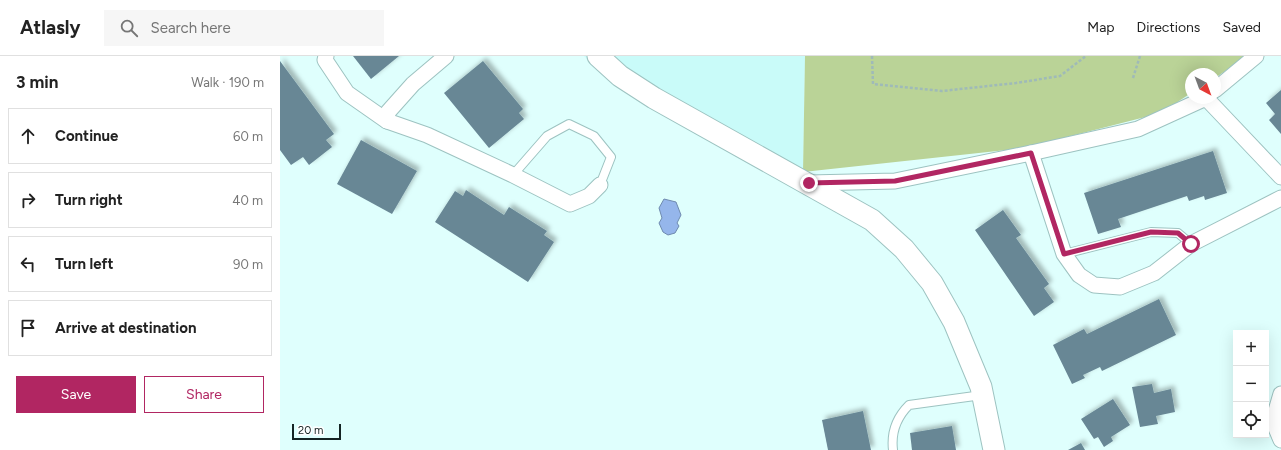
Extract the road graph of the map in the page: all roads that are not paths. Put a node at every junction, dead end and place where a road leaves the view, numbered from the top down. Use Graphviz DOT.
graph roads {
  1 [pos="326,56"];
  2 [pos="446,56"];
  3 [pos="598,56"];
  4 [pos="1256,56"];
  5 [pos="1221,85"];
  6 [pos="1193,104"];
  7 [pos="1212,104"];
  8 [pos="387,121"];
  9 [pos="1031,153"];
  10 [pos="513,175"];
  11 [pos="1281,177"];
  12 [pos="809,183"];
  13 [pos="600,185"];
  14 [pos="1281,198"];
  15 [pos="1191,244"];
  16 [pos="1064,254"];
  17 [pos="983,394"];
  18 [pos="1281,394"];
  19 [pos="1281,440"];
  20 [pos="893,450"];
  21 [pos="994,450"];
  1 -- 8 [label="street"];
  2 -- 8 [label="street"];
  3 -- 12 [label="main road"];
  4 -- 5 [label="street"];
  6 -- 9 [label="street"];
  7 -- 11 [label="street"];
  8 -- 10 [label="street"];
  9 -- 12 [label="street"];
  9 -- 16 [label="street"];
  10 -- 13 [label="street"];
  10 -- 13 [label="lane"];
  12 -- 17 [label="main road"];
  14 -- 15 [label="street"];
  15 -- 16 [label="lane"];
  15 -- 16 [label="street"];
  17 -- 20 [label="lane"];
  17 -- 21 [label="main road"];
  18 -- 19 [label="street"];
}
